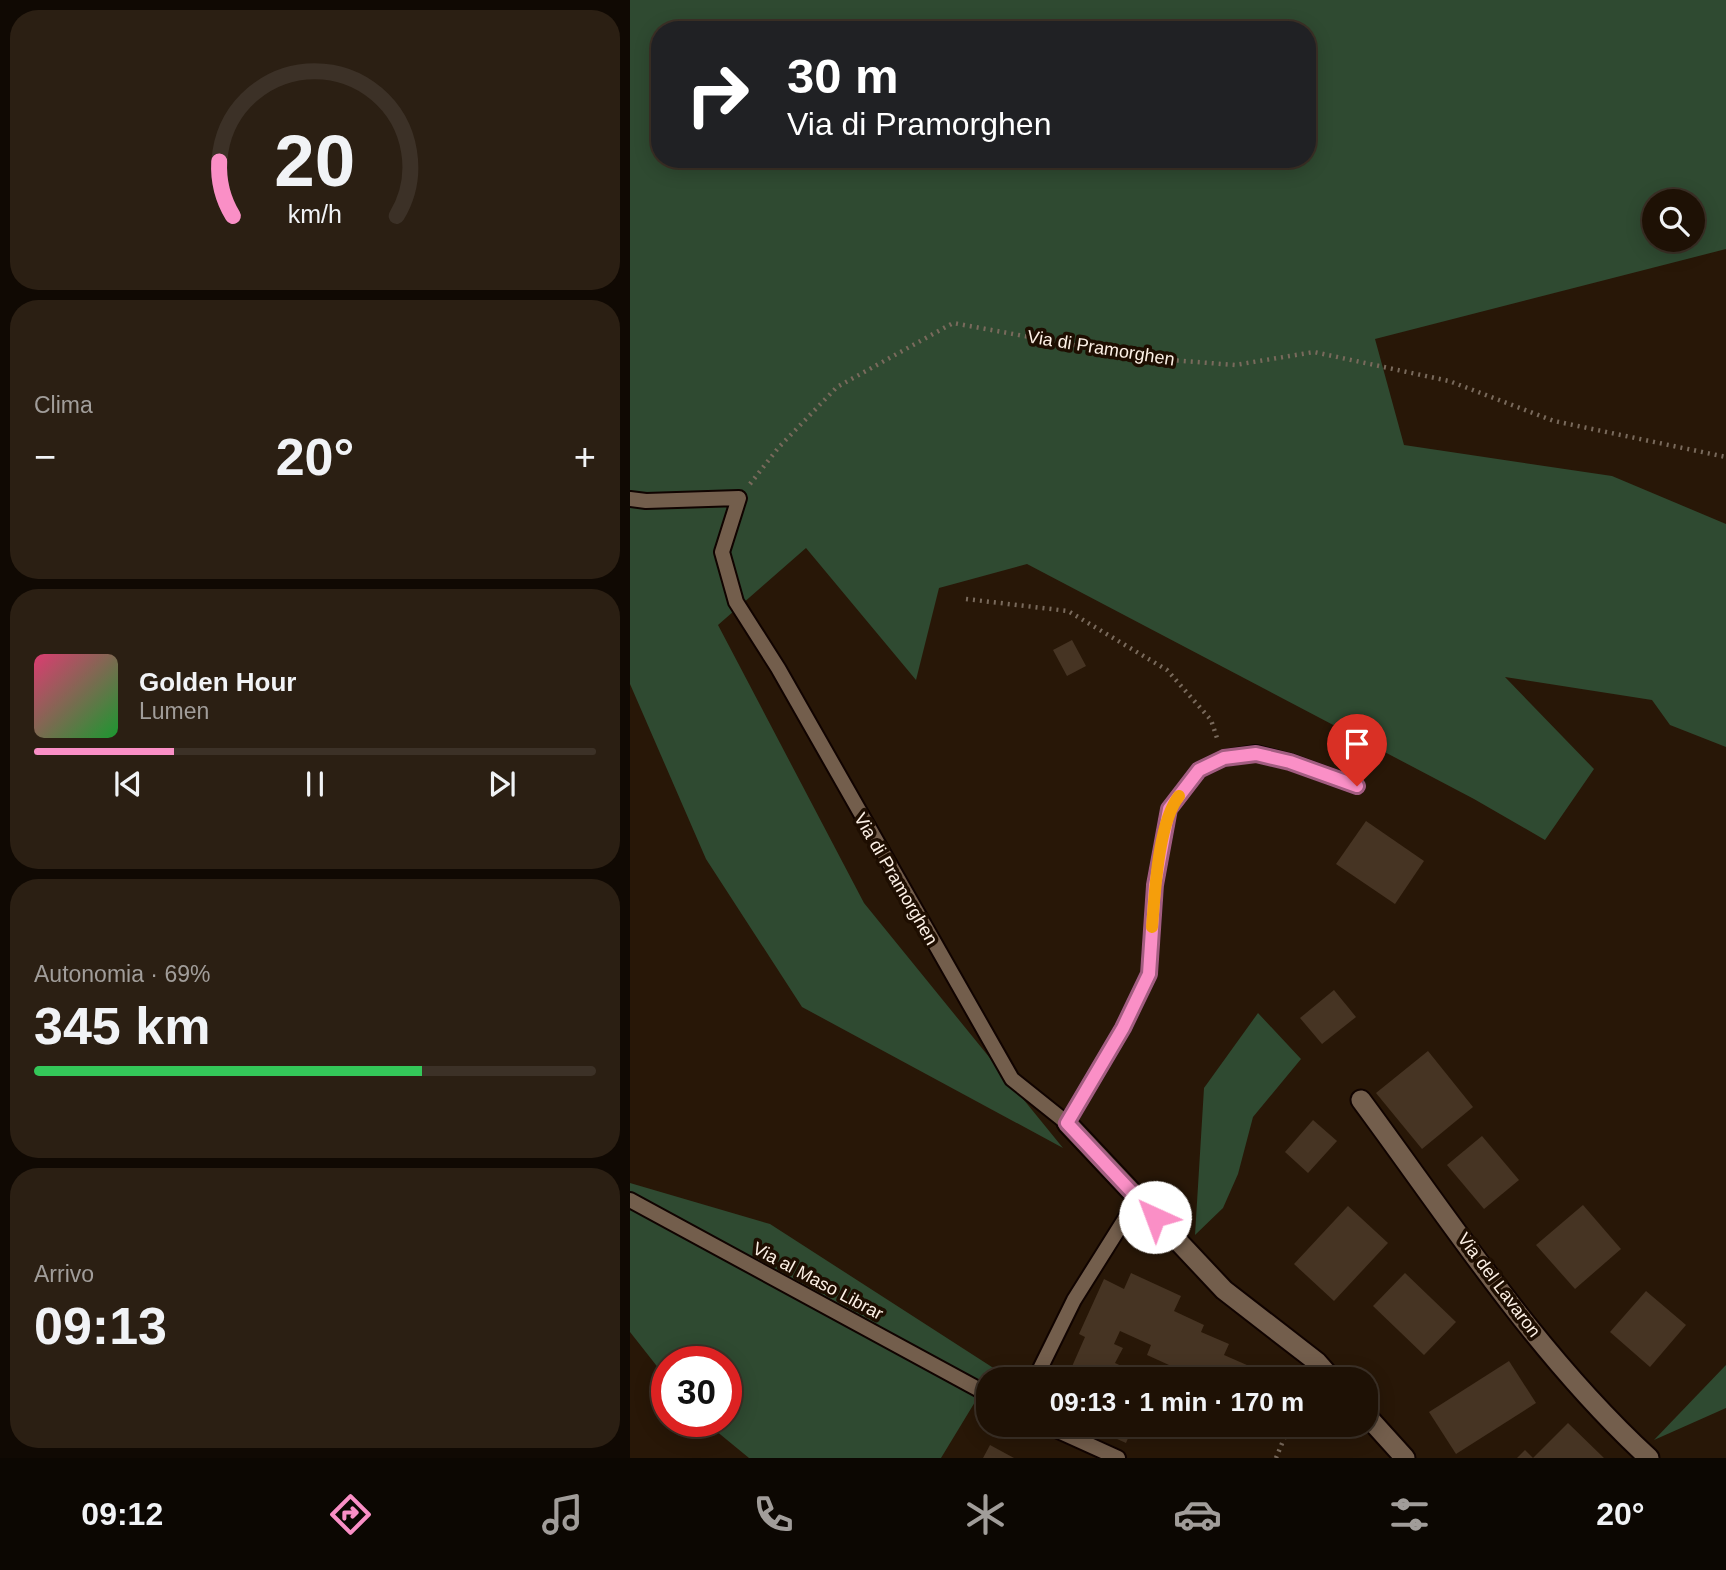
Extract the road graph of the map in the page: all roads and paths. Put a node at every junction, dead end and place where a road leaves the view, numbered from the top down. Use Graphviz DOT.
graph roads {
  1 [pos="1726,457"];
  2 [pos="739,498"];
  3 [pos="630,499"];
  4 [pos="966,599"];
  5 [pos="1224,758"];
  6 [pos="1357,786"];
  7 [pos="1361,1100"];
  8 [pos="1067,1123"];
  9 [pos="1138,1198"];
  10 [pos="630,1200"];
  11 [pos="1041,1367"];
  12 [pos="1321,1367"];
  13 [pos="976,1388"];
  14 [pos="1378,1428"];
  15 [pos="1072,1437"];
  16 [pos="1285,1437"];
  17 [pos="1118,1458"];
  18 [pos="1276,1458"];
  19 [pos="1405,1458"];
  20 [pos="1649,1458"];
  1 -- 2 [label="path, Via di Pramorghen"];
  2 -- 3 [label="lane"];
  2 -- 8 [label="lane, Via di Pramorghen"];
  4 -- 5 [label="path"];
  5 -- 6 [label="lane"];
  5 -- 8 [label="lane"];
  7 -- 20 [label="street, Via del Lavaron"];
  8 -- 9 [label="street, Via di Pramorghen"];
  9 -- 11 [label="lane"];
  9 -- 12 [label="street, Via di Pramorghen"];
  10 -- 13 [label="lane, Via al Maso Librar"];
  14 -- 19 [label="street"];
  15 -- 17 [label="lane"];
  16 -- 18 [label="path"];
}
